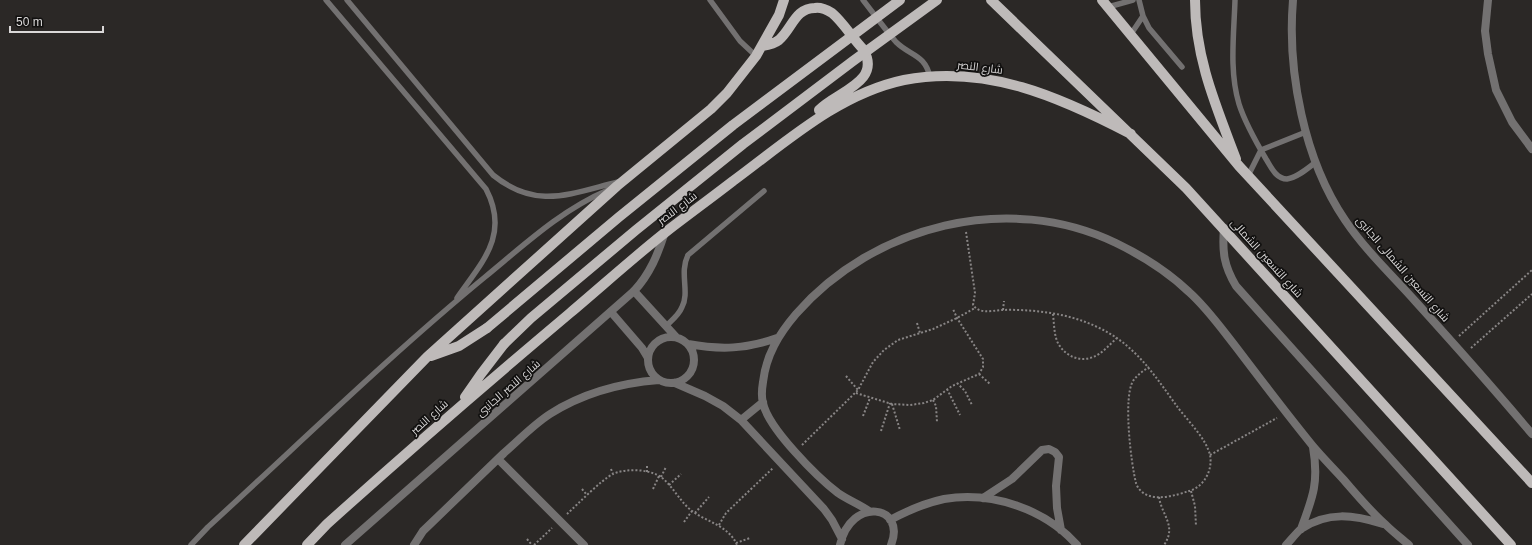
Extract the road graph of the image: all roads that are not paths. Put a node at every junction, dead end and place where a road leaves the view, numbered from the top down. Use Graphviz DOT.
graph roads {
  1 [pos="326,0"];
  2 [pos="347,0"];
  3 [pos="710,0"];
  4 [pos="784,0"];
  5 [pos="863,0"];
  6 [pos="900,0"];
  7 [pos="937,0"];
  8 [pos="991,0"];
  9 [pos="1133,0"];
  10 [pos="1139,0"];
  11 [pos="1195,0"];
  12 [pos="1235,0"];
  13 [pos="1293,0"];
  14 [pos="1488,0"];
  15 [pos="1105,4"];
  16 [pos="1144,16"];
  17 [pos="1131,34"];
  18 [pos="762,46"];
  19 [pos="756,56"];
  20 [pos="1182,67"];
  21 [pos="930,76"];
  22 [pos="814,121"];
  23 [pos="1306,132"];
  24 [pos="1131,134"];
  25 [pos="1532,149"];
  26 [pos="1261,150"];
  27 [pos="1316,162"];
  28 [pos="1239,166"];
  29 [pos="1248,176"];
  30 [pos="621,184"];
  31 [pos="764,191"];
  32 [pos="1224,228"];
  33 [pos="665,232"];
  34 [pos="634,291"];
  35 [pos="452,304"];
  36 [pos="611,312"];
  37 [pos="666,326"];
  38 [pos="676,337"];
  39 [pos="777,338"];
  40 [pos="688,344"];
  41 [pos="427,356"];
  42 [pos="648,358"];
  43 [pos="659,380"];
  44 [pos="675,383"];
  45 [pos="763,402"];
  46 [pos="460,405"];
  47 [pos="741,420"];
  48 [pos="1532,434"];
  49 [pos="1313,446"];
  50 [pos="498,459"];
  51 [pos="1532,483"];
  52 [pos="983,498"];
  53 [pos="870,510"];
  54 [pos="890,520"];
  55 [pos="1384,524"];
  56 [pos="1301,529"];
  57 [pos="1062,530"];
  58 [pos="841,542"];
  59 [pos="347,544"];
  60 [pos="191,545"];
  61 [pos="244,545"];
  62 [pos="307,545"];
  63 [pos="414,545"];
  64 [pos="584,545"];
  65 [pos="890,545"];
  66 [pos="1077,545"];
  67 [pos="1286,545"];
  68 [pos="1409,545"];
  69 [pos="1468,545"];
  70 [pos="1511,545"];
  1 -- 35 [label="lane"];
  2 -- 30 [label="lane"];
  3 -- 19 [label="lane"];
  4 -- 18 [label="main road"];
  5 -- 21 [label="lane"];
  6 -- 41 [label="main road, bridge"];
  7 -- 46 [label="main road, bridge"];
  8 -- 24 [label="main road, شارع التسعين الشمالى"];
  9 -- 15 [label="lane"];
  10 -- 16 [label="lane"];
  11 -- 28 [label="main road"];
  12 -- 26 [label="lane"];
  13 -- 23 [label="street, شارع التسعين الشمالى الجانبى"];
  14 -- 25 [label="street"];
  15 -- 17 [label="main road"];
  16 -- 17 [label="lane"];
  16 -- 20 [label="lane"];
  17 -- 28 [label="main road"];
  18 -- 19 [label="main road"];
  18 -- 22 [label="main road"];
  19 -- 30 [label="main road"];
  21 -- 22 [label="main road, شارع النصر"];
  21 -- 24 [label="main road, شارع النصر"];
  22 -- 33 [label="main road, شارع النصر"];
  23 -- 26 [label="lane"];
  23 -- 27 [label="street, شارع التسعين الشمالى الجانبى"];
  24 -- 32 [label="main road, شارع التسعين الشمالى"];
  26 -- 27 [label="lane"];
  26 -- 29 [label="lane"];
  27 -- 48 [label="street, شارع التسعين الشمالى الجانبى"];
  28 -- 29 [label="main road"];
  29 -- 51 [label="main road"];
  30 -- 35 [label="lane"];
  30 -- 41 [label="main road"];
  31 -- 37 [label="lane"];
  32 -- 69 [label="street"];
  32 -- 70 [label="main road, شارع التسعين الشمالى"];
  33 -- 34 [label="street, شارع النصر الجانبى"];
  33 -- 46 [label="main road, شارع النصر"];
  34 -- 36 [label="street, شارع النصر الجانبى"];
  34 -- 37 [label="street"];
  35 -- 60 [label="lane"];
  36 -- 42 [label="street"];
  36 -- 59 [label="street, شارع النصر الجانبى"];
  37 -- 38 [label="street"];
  38 -- 40 [label="street"];
  38 -- 42 [label="street"];
  39 -- 40 [label="street"];
  39 -- 45 [label="street"];
  39 -- 49 [label="street"];
  40 -- 44 [label="street"];
  41 -- 61 [label="main road"];
  42 -- 43 [label="street"];
  43 -- 44 [label="street"];
  43 -- 50 [label="street"];
  44 -- 47 [label="street"];
  45 -- 47 [label="street"];
  45 -- 53 [label="street"];
  46 -- 62 [label="main road, شارع النصر"];
  47 -- 58 [label="street"];
  49 -- 55 [label="street"];
  49 -- 56 [label="street"];
  50 -- 63 [label="street"];
  50 -- 64 [label="street"];
  52 -- 54 [label="street"];
  52 -- 57 [label="street"];
  52 -- 57 [label="street"];
  53 -- 54 [label="street"];
  53 -- 58 [label="street"];
  54 -- 65 [label="street"];
  55 -- 56 [label="street"];
  55 -- 68 [label="street"];
  56 -- 67 [label="street"];
  57 -- 66 [label="street"];
}
